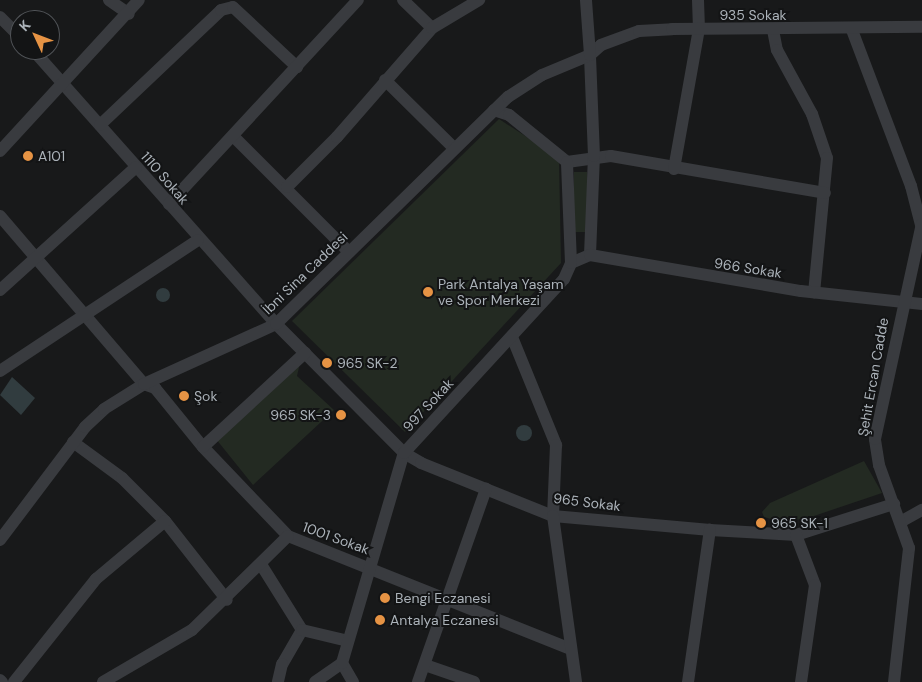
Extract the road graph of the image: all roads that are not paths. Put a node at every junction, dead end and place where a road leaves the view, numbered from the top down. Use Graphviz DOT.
graph roads {
  1 [pos="109,0"];
  2 [pos="150,0"];
  3 [pos="358,0"];
  4 [pos="403,0"];
  5 [pos="479,0"];
  6 [pos="586,0"];
  7 [pos="698,0"];
  8 [pos="220,5"];
  9 [pos="134,8"];
  10 [pos="0,17"];
  11 [pos="10,27"];
  12 [pos="922,27"];
  13 [pos="432,28"];
  14 [pos="699,29"];
  15 [pos="773,30"];
  16 [pos="852,30"];
  17 [pos="590,55"];
  18 [pos="43,60"];
  19 [pos="297,67"];
  20 [pos="385,80"];
  21 [pos="65,83"];
  22 [pos="494,110"];
  23 [pos="100,125"];
  24 [pos="233,136"];
  25 [pos="454,148"];
  26 [pos="0,151"];
  27 [pos="594,156"];
  28 [pos="567,162"];
  29 [pos="136,167"];
  30 [pos="674,169"];
  31 [pos="287,187"];
  32 [pos="824,193"];
  33 [pos="169,204"];
  34 [pos="0,216"];
  35 [pos="921,224"];
  36 [pos="198,240"];
  37 [pos="349,252"];
  38 [pos="590,255"];
  39 [pos="37,256"];
  40 [pos="571,263"];
  41 [pos="0,290"];
  42 [pos="814,292"];
  43 [pos="903,301"];
  44 [pos="922,304"];
  45 [pos="82,314"];
  46 [pos="276,324"];
  47 [pos="512,337"];
  48 [pos="306,353"];
  49 [pos="0,371"];
  50 [pos="144,384"];
  51 [pos="73,442"];
  52 [pos="203,447"];
  53 [pos="404,453"];
  54 [pos="486,489"];
  55 [pos="894,504"];
  56 [pos="922,510"];
  57 [pos="554,516"];
  58 [pos="165,520"];
  59 [pos="902,521"];
  60 [pos="710,530"];
  61 [pos="796,535"];
  62 [pos="288,536"];
  63 [pos="0,540"];
  64 [pos="368,565"];
  65 [pos="262,566"];
  66 [pos="448,597"];
  67 [pos="227,600"];
  68 [pos="302,630"];
  69 [pos="348,641"];
  70 [pos="568,648"];
  71 [pos="342,663"];
  72 [pos="425,664"];
  73 [pos="14,682"];
  74 [pos="103,682"];
  75 [pos="278,682"];
  76 [pos="315,682"];
  77 [pos="353,682"];
  78 [pos="418,682"];
  79 [pos="474,682"];
  80 [pos="576,682"];
  81 [pos="688,682"];
  82 [pos="801,682"];
  83 [pos="894,682"];
  1 -- 9 [label="street"];
  2 -- 9 [label="street"];
  3 -- 19 [label="street"];
  4 -- 13 [label="street"];
  5 -- 13 [label="street"];
  6 -- 17 [label="street"];
  7 -- 14 [label="street"];
  8 -- 19 [label="street"];
  8 -- 23 [label="street"];
  9 -- 21 [label="street"];
  10 -- 11 [label="street"];
  12 -- 16 [label="street, 935 Sokak"];
  13 -- 20 [label="street"];
  14 -- 15 [label="street, 935 Sokak"];
  14 -- 17 [label="street, 935 Sokak"];
  14 -- 30 [label="street"];
  15 -- 16 [label="street, 935 Sokak"];
  15 -- 32 [label="street"];
  16 -- 35 [label="street"];
  17 -- 22 [label="street, İbni Sina Caddesi"];
  17 -- 27 [label="street"];
  18 -- 21 [label="street, 1110 Sokak"];
  19 -- 24 [label="street"];
  20 -- 25 [label="street"];
  20 -- 31 [label="street"];
  21 -- 23 [label="street, 1110 Sokak"];
  21 -- 26 [label="street"];
  22 -- 25 [label="street, İbni Sina Caddesi"];
  22 -- 28 [label="street"];
  23 -- 29 [label="street, 1110 Sokak"];
  24 -- 31 [label="street"];
  24 -- 33 [label="street"];
  25 -- 37 [label="street, İbni Sina Caddesi"];
  27 -- 28 [label="street"];
  27 -- 30 [label="street"];
  27 -- 38 [label="street"];
  28 -- 40 [label="street"];
  29 -- 33 [label="street, 1110 Sokak"];
  29 -- 39 [label="street"];
  30 -- 32 [label="street"];
  31 -- 37 [label="street"];
  32 -- 42 [label="street"];
  33 -- 36 [label="street, 1110 Sokak"];
  34 -- 39 [label="street, 1001 Sokak"];
  35 -- 43 [label="street, Şehit Ercan Cadde"];
  36 -- 45 [label="street"];
  36 -- 46 [label="street, 1110 Sokak"];
  37 -- 46 [label="street, İbni Sina Caddesi"];
  38 -- 40 [label="street"];
  38 -- 42 [label="street, 966 Sokak"];
  39 -- 41 [label="street"];
  39 -- 45 [label="street, 1001 Sokak"];
  40 -- 47 [label="street, 997 Sokak"];
  42 -- 43 [label="street, 966 Sokak"];
  43 -- 44 [label="street, 966 Sokak"];
  43 -- 55 [label="street, Şehit Ercan Cadde"];
  45 -- 49 [label="street"];
  45 -- 50 [label="street, 1001 Sokak"];
  46 -- 48 [label="street, 965 Sokak"];
  46 -- 50 [label="street, İbni Sina Caddesi"];
  47 -- 53 [label="street, 997 Sokak"];
  47 -- 57 [label="street"];
  48 -- 52 [label="street"];
  48 -- 53 [label="street, 965 Sokak"];
  50 -- 51 [label="street, İbni Sina Caddesi"];
  50 -- 52 [label="street, 1001 Sokak"];
  51 -- 58 [label="street"];
  51 -- 63 [label="street, İbni Sina Caddesi"];
  52 -- 62 [label="street, 1001 Sokak"];
  53 -- 54 [label="street, 965 Sokak"];
  53 -- 64 [label="street, 997 Sokak"];
  54 -- 57 [label="street, 965 Sokak"];
  54 -- 66 [label="street"];
  55 -- 59 [label="street, Şehit Ercan Cadde"];
  55 -- 61 [label="street, 965 Sokak"];
  56 -- 59 [label="street"];
  57 -- 60 [label="street, 965 Sokak"];
  57 -- 70 [label="street"];
  58 -- 67 [label="street"];
  58 -- 73 [label="street"];
  59 -- 83 [label="street, Şehit Ercan Cadde"];
  60 -- 61 [label="street, 965 Sokak"];
  60 -- 81 [label="street"];
  61 -- 82 [label="street"];
  62 -- 64 [label="street, 1001 Sokak"];
  62 -- 65 [label="street"];
  64 -- 66 [label="street, 1001 Sokak"];
  64 -- 69 [label="street, 997 Sokak"];
  65 -- 67 [label="street"];
  65 -- 68 [label="street"];
  66 -- 70 [label="street, 1001 Sokak"];
  66 -- 72 [label="street"];
  67 -- 74 [label="street"];
  68 -- 69 [label="street"];
  68 -- 75 [label="street"];
  69 -- 71 [label="street, 997 Sokak"];
  70 -- 80 [label="street"];
  71 -- 76 [label="street"];
  71 -- 77 [label="street"];
  72 -- 78 [label="street"];
  72 -- 79 [label="street"];
}
